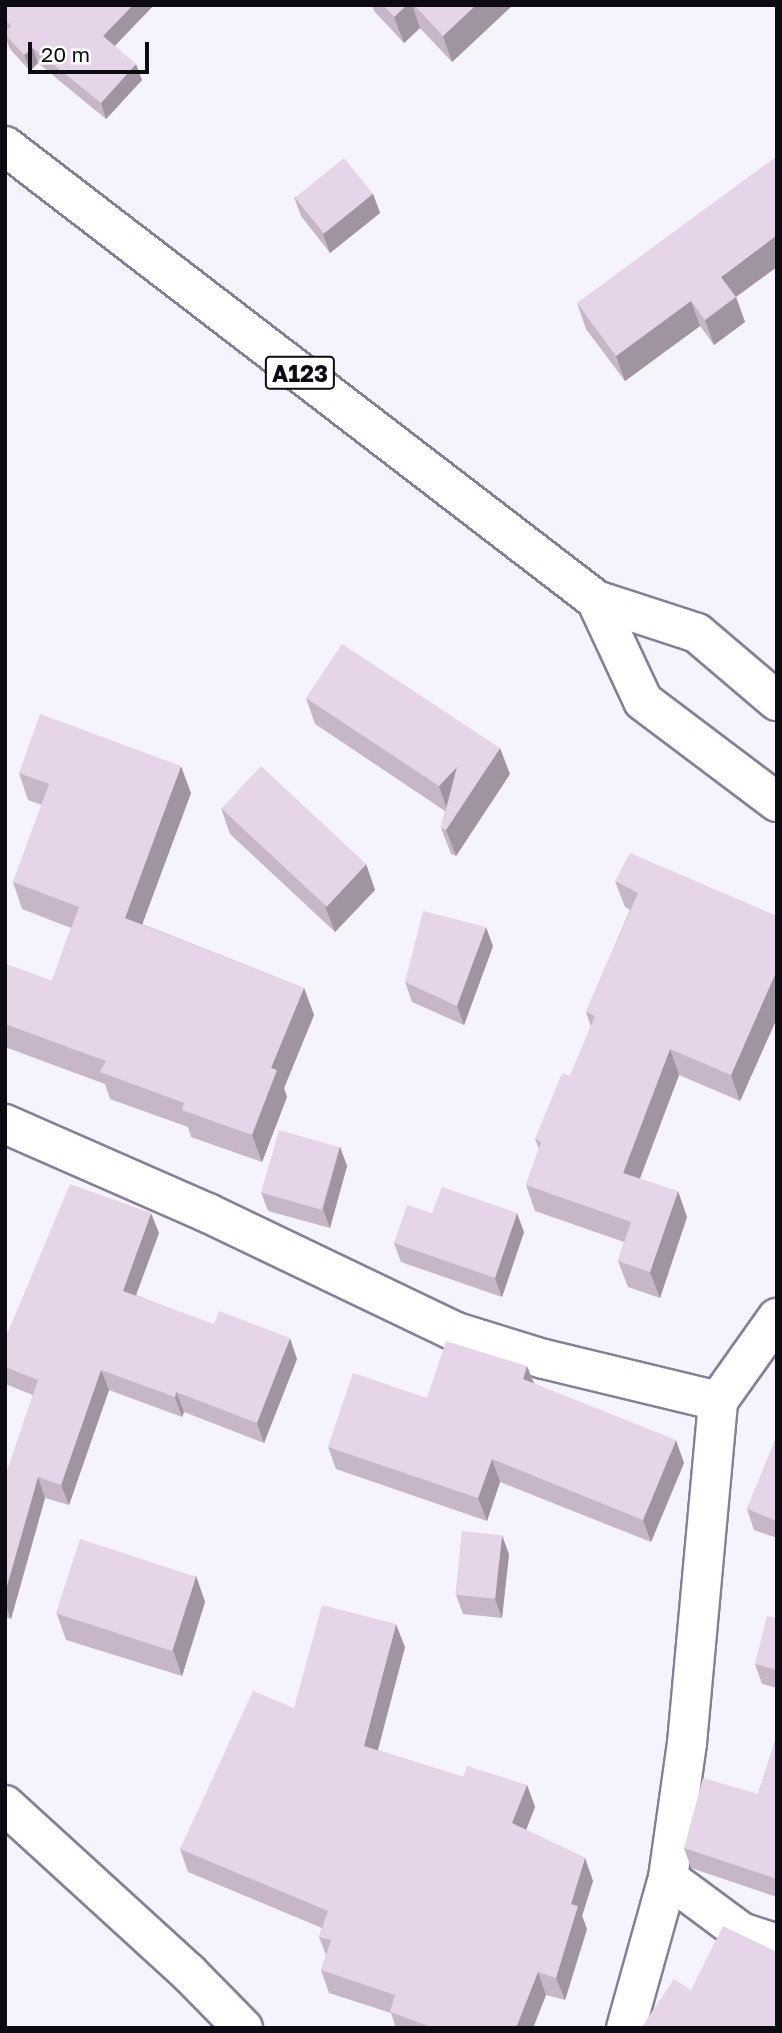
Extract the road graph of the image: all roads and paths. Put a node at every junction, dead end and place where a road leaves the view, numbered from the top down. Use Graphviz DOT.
graph roads {
  1 [pos="5,146"];
  2 [pos="596,600"];
  3 [pos="777,701"];
  4 [pos="777,802"];
  5 [pos="5,1124"];
  6 [pos="777,1318"];
  7 [pos="718,1401"];
  8 [pos="5,1805"];
  9 [pos="668,1878"];
  10 [pos="777,1944"];
  11 [pos="243,2028"];
  12 [pos="626,2028"];
  1 -- 2 [label="main road, A123"];
  2 -- 3 [label="main road, A123"];
  2 -- 4 [label="main road, A123"];
  5 -- 7 [label="main road"];
  6 -- 7 [label="main road"];
  7 -- 9 [label="main road"];
  8 -- 11 [label="main road"];
  9 -- 10 [label="main road"];
  9 -- 12 [label="main road"];
}
